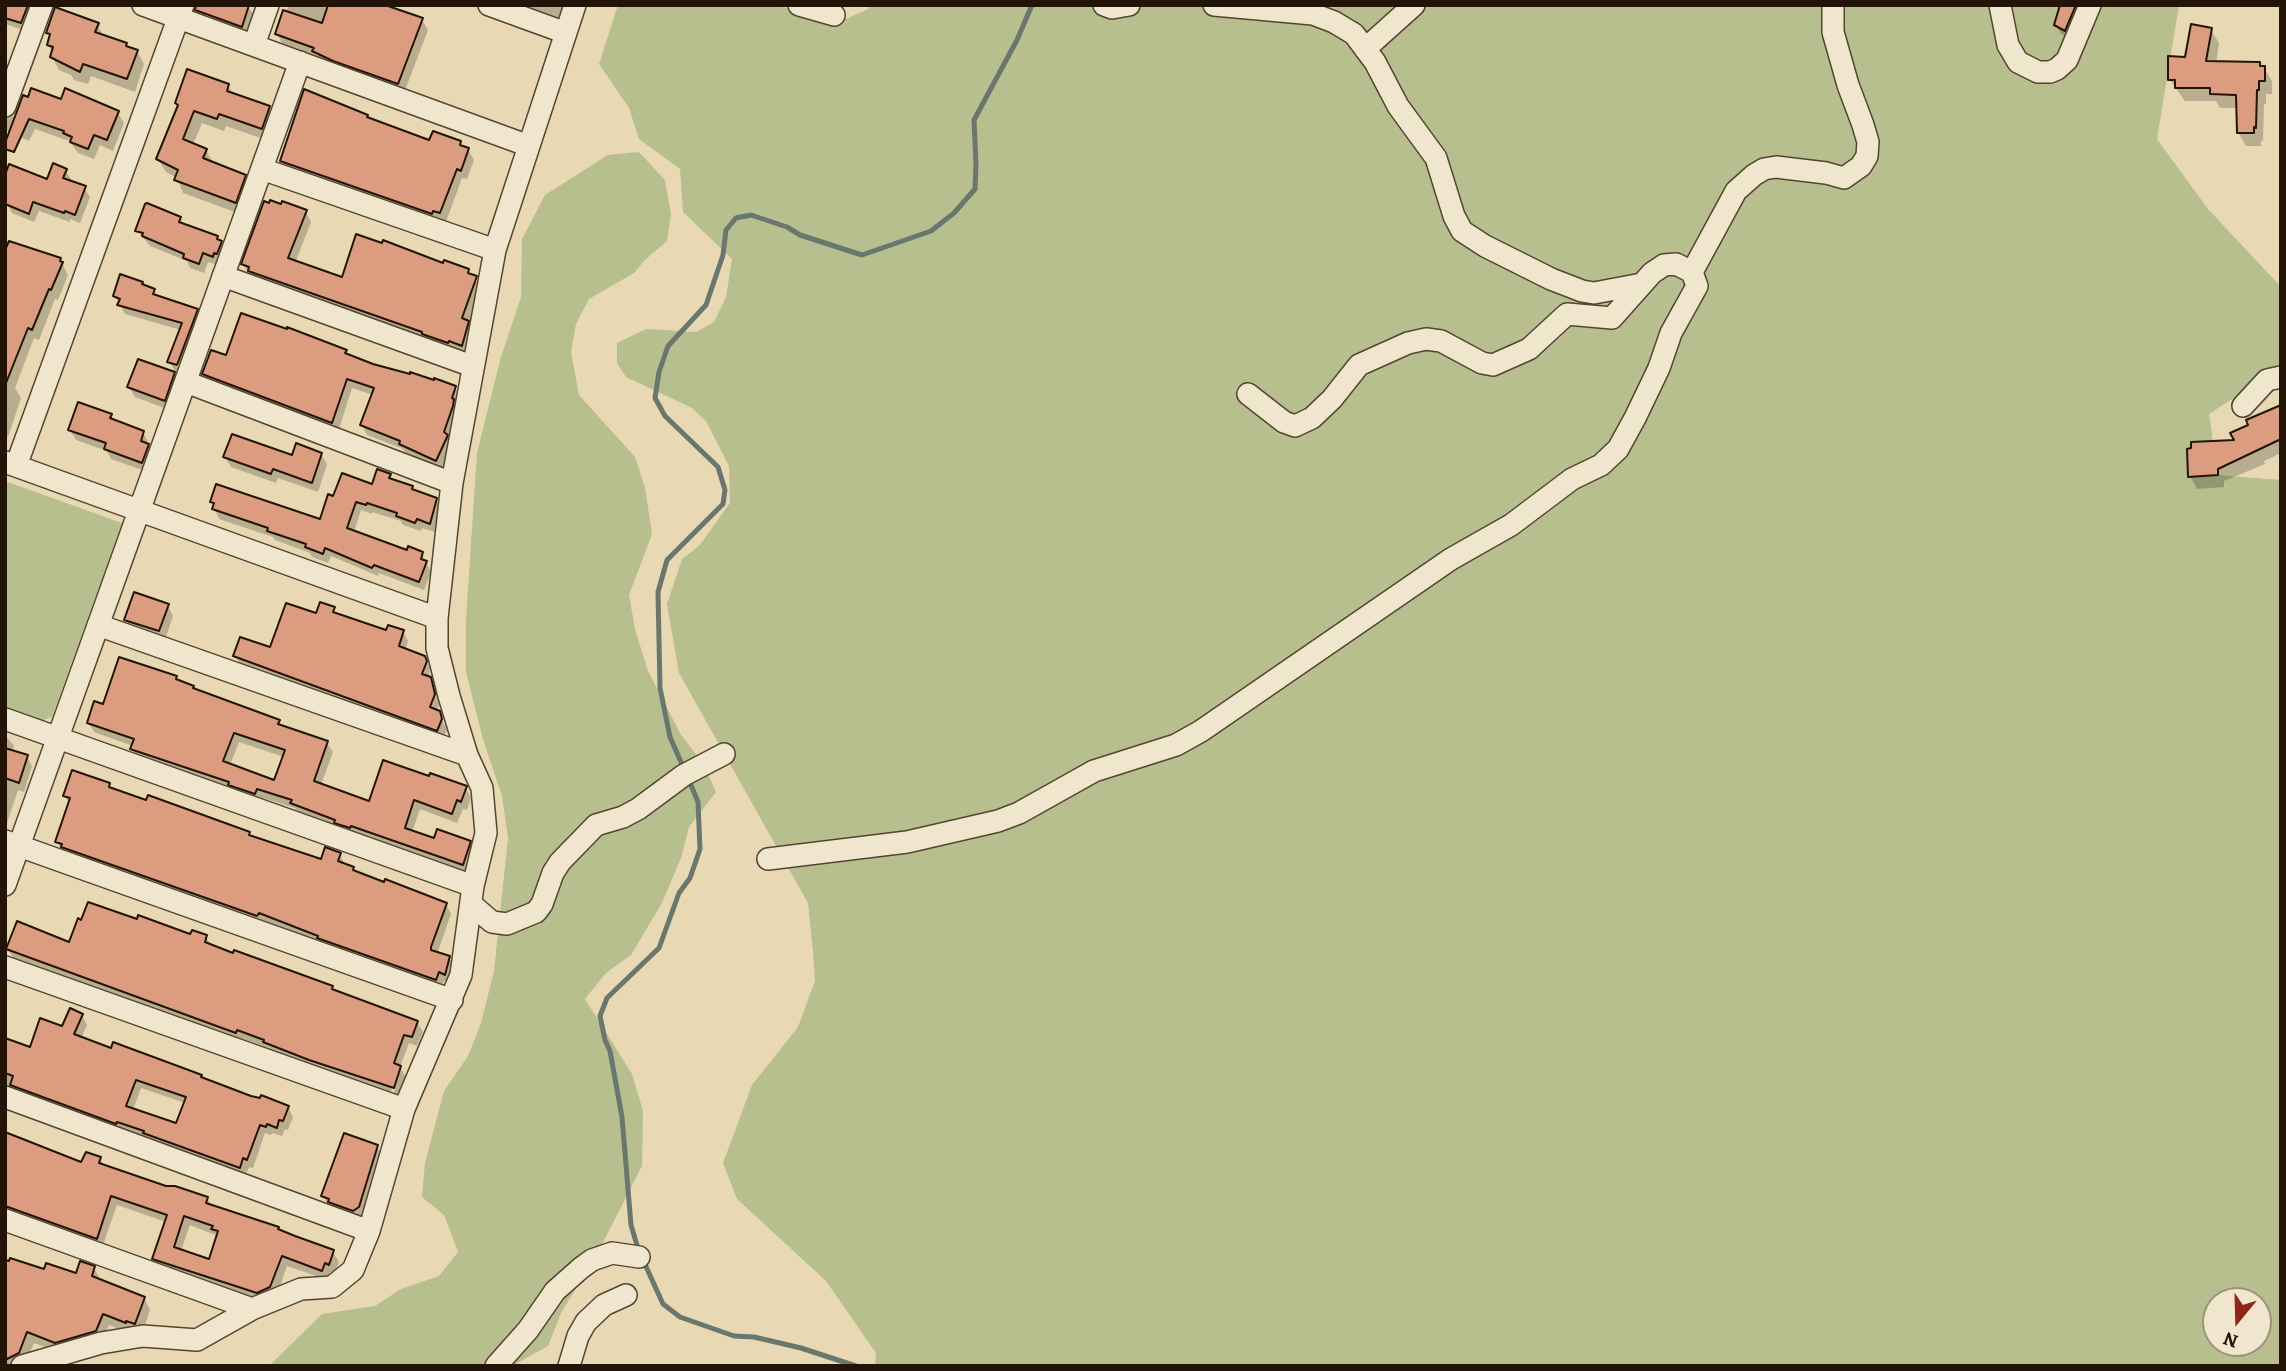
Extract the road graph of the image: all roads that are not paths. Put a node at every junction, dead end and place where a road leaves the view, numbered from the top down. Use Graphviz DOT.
graph roads {
  1 [pos="42,5"];
  2 [pos="143,5"];
  3 [pos="268,5"];
  4 [pos="489,5"];
  5 [pos="575,5"];
  6 [pos="799,5"];
  7 [pos="1104,5"];
  8 [pos="1129,5"];
  9 [pos="1214,5"];
  10 [pos="1414,5"];
  11 [pos="1833,5"];
  12 [pos="2000,5"];
  13 [pos="2090,5"];
  14 [pos="181,12"];
  15 [pos="834,15"];
  16 [pos="566,33"];
  17 [pos="254,46"];
  18 [pos="1365,49"];
  19 [pos="300,62"];
  20 [pos="9,82"];
  21 [pos="5,106"];
  22 [pos="529,146"];
  23 [pos="262,169"];
  24 [pos="495,250"];
  25 [pos="1692,272"];
  26 [pos="223,276"];
  27 [pos="1642,284"];
  28 [pos="472,366"];
  29 [pos="2281,377"];
  30 [pos="186,382"];
  31 [pos="1248,394"];
  32 [pos="2244,406"];
  33 [pos="11,464"];
  34 [pos="452,483"];
  35 [pos="139,511"];
  36 [pos="437,618"];
  37 [pos="98,625"];
  38 [pos="5,719"];
  39 [pos="58,738"];
  40 [pos="724,754"];
  41 [pos="467,755"];
  42 [pos="12,843"];
  43 [pos="768,859"];
  44 [pos="5,885"];
  45 [pos="472,895"];
  46 [pos="5,967"];
  47 [pos="452,1000"];
  48 [pos="5,1097"];
  49 [pos="404,1109"];
  50 [pos="5,1220"];
  51 [pos="369,1231"];
  52 [pos="639,1257"];
  53 [pos="626,1295"];
  54 [pos="252,1309"];
  55 [pos="22,1366"];
  56 [pos="496,1366"];
  57 [pos="569,1366"];
  1 -- 20 [label="street"];
  2 -- 14 [label="street"];
  3 -- 17 [label="street"];
  4 -- 16 [label="street"];
  5 -- 16 [label="street"];
  6 -- 15 [label="street"];
  7 -- 8 [label="street"];
  9 -- 18 [label="street"];
  10 -- 18 [label="street"];
  11 -- 25 [label="street"];
  12 -- 13 [label="street"];
  14 -- 17 [label="street"];
  14 -- 33 [label="street"];
  16 -- 22 [label="street"];
  17 -- 19 [label="street"];
  18 -- 27 [label="street"];
  19 -- 22 [label="street"];
  19 -- 23 [label="street"];
  20 -- 21 [label="street"];
  22 -- 24 [label="street"];
  23 -- 24 [label="street"];
  23 -- 26 [label="street"];
  24 -- 28 [label="street"];
  25 -- 27 [label="street"];
  25 -- 43 [label="street"];
  26 -- 28 [label="street"];
  26 -- 30 [label="street"];
  27 -- 31 [label="street"];
  28 -- 34 [label="street"];
  29 -- 32 [label="street"];
  30 -- 34 [label="street"];
  30 -- 35 [label="street"];
  33 -- 35 [label="street"];
  34 -- 36 [label="street"];
  35 -- 36 [label="street"];
  35 -- 37 [label="street"];
  36 -- 41 [label="street"];
  37 -- 39 [label="street"];
  37 -- 41 [label="street"];
  38 -- 39 [label="street"];
  39 -- 42 [label="street"];
  39 -- 45 [label="street"];
  40 -- 45 [label="street"];
  41 -- 45 [label="street"];
  42 -- 44 [label="street"];
  42 -- 47 [label="street"];
  45 -- 47 [label="street"];
  46 -- 49 [label="street"];
  47 -- 49 [label="street"];
  48 -- 51 [label="street"];
  49 -- 51 [label="street"];
  50 -- 54 [label="street"];
  51 -- 54 [label="street"];
  52 -- 56 [label="street"];
  53 -- 57 [label="street"];
  54 -- 55 [label="street"];
}
